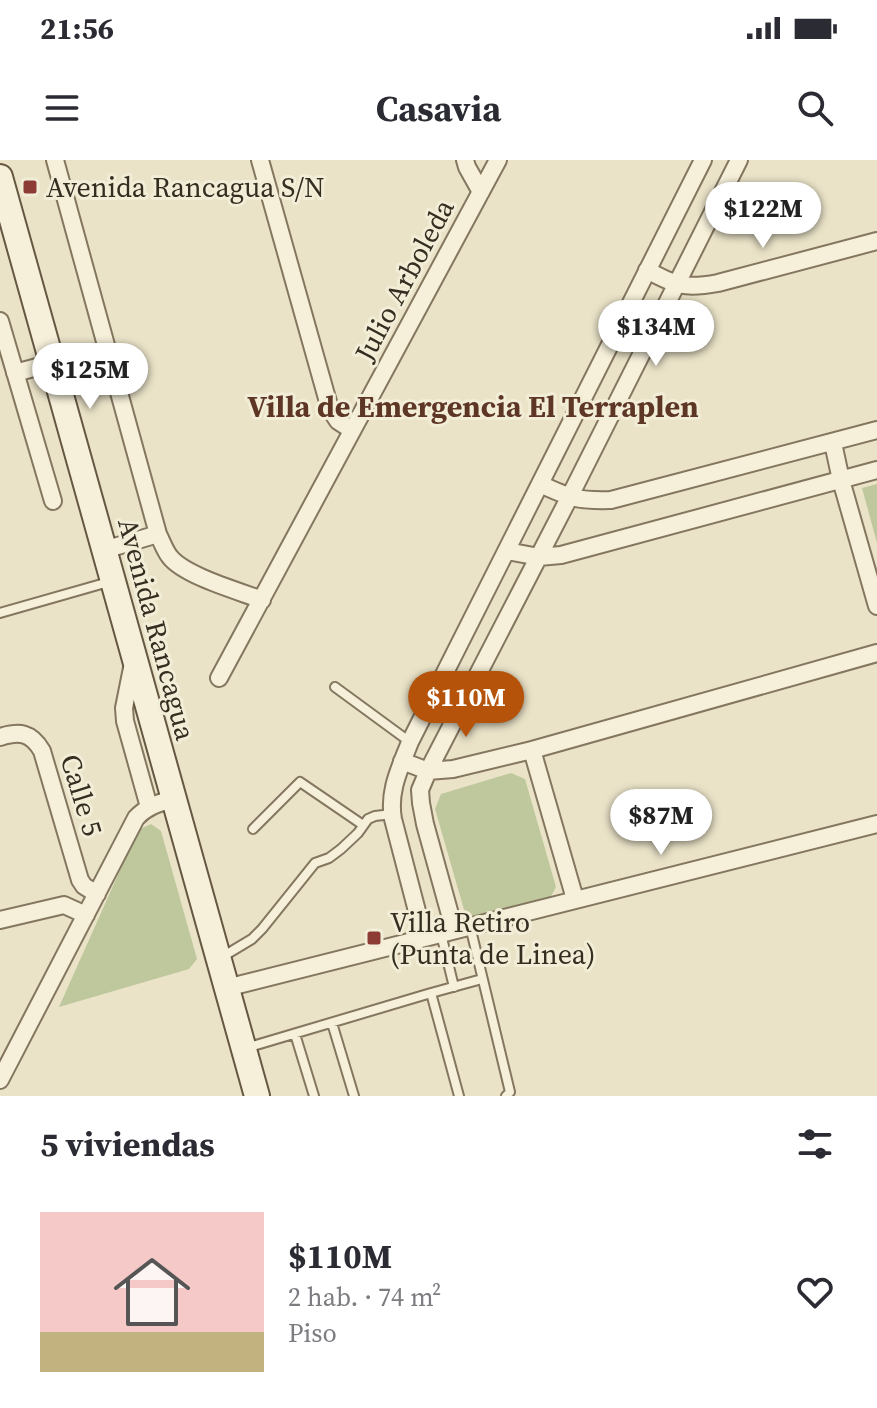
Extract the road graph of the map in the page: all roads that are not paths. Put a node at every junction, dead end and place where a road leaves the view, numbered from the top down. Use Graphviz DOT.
graph roads {
  1 [pos="55,160"];
  2 [pos="260,160"];
  3 [pos="465,160"];
  4 [pos="498,160"];
  5 [pos="703,160"];
  6 [pos="739,160"];
  7 [pos="0,177"];
  8 [pos="481,192"];
  9 [pos="877,241"];
  10 [pos="647,270"];
  11 [pos="674,285"];
  12 [pos="1,325"];
  13 [pos="52,363"];
  14 [pos="15,373"];
  15 [pos="352,430"];
  16 [pos="877,430"];
  17 [pos="833,443"];
  18 [pos="877,470"];
  19 [pos="841,480"];
  20 [pos="540,484"];
  21 [pos="569,498"];
  22 [pos="53,501"];
  23 [pos="158,534"];
  24 [pos="104,550"];
  25 [pos="507,551"];
  26 [pos="539,557"];
  27 [pos="112,581"];
  28 [pos="262,600"];
  29 [pos="877,606"];
  30 [pos="0,613"];
  31 [pos="877,653"];
  32 [pos="134,657"];
  33 [pos="219,678"];
  34 [pos="335,687"];
  35 [pos="0,737"];
  36 [pos="410,742"];
  37 [pos="532,750"];
  38 [pos="402,761"];
  39 [pos="428,771"];
  40 [pos="173,799"];
  41 [pos="149,807"];
  42 [pos="392,814"];
  43 [pos="877,824"];
  44 [pos="363,825"];
  45 [pos="253,829"];
  46 [pos="80,880"];
  47 [pos="97,894"];
  48 [pos="575,899"];
  49 [pos="64,905"];
  50 [pos="86,915"];
  51 [pos="0,920"];
  52 [pos="455,929"];
  53 [pos="424,938"];
  54 [pos="218,960"];
  55 [pos="482,979"];
  56 [pos="454,987"];
  57 [pos="226,988"];
  58 [pos="431,993"];
  59 [pos="332,1023"];
  60 [pos="295,1034"];
  61 [pos="243,1049"];
  62 [pos="0,1080"];
  63 [pos="257,1096"];
  64 [pos="314,1096"];
  65 [pos="354,1096"];
  66 [pos="459,1096"];
  67 [pos="506,1096"];
  1 -- 23 [label="street"];
  2 -- 15 [label="street"];
  3 -- 8 [label="street"];
  4 -- 8 [label="street, Julio Arboleda"];
  5 -- 10 [label="street"];
  6 -- 11 [label="street"];
  7 -- 13 [label="main road, Avenida Rancagua"];
  8 -- 15 [label="street, Julio Arboleda"];
  9 -- 11 [label="street"];
  10 -- 11 [label="street"];
  10 -- 20 [label="street"];
  11 -- 21 [label="street"];
  12 -- 14 [label="street"];
  13 -- 14 [label="street"];
  13 -- 24 [label="main road, Avenida Rancagua"];
  14 -- 22 [label="street"];
  15 -- 28 [label="street, Julio Arboleda"];
  16 -- 17 [label="street"];
  17 -- 19 [label="street"];
  17 -- 21 [label="street"];
  18 -- 19 [label="street"];
  19 -- 26 [label="street"];
  19 -- 29 [label="street"];
  20 -- 21 [label="street"];
  20 -- 25 [label="street"];
  21 -- 26 [label="street"];
  23 -- 24 [label="street"];
  23 -- 28 [label="street"];
  24 -- 27 [label="main road, Avenida Rancagua"];
  25 -- 26 [label="street"];
  25 -- 36 [label="street"];
  26 -- 39 [label="street"];
  27 -- 30 [label="lane"];
  27 -- 32 [label="main road, Avenida Rancagua"];
  28 -- 33 [label="street, Julio Arboleda"];
  31 -- 37 [label="street"];
  32 -- 40 [label="main road, Avenida Rancagua"];
  32 -- 41 [label="street"];
  34 -- 36 [label="lane"];
  35 -- 46 [label="street, Calle 5"];
  36 -- 38 [label="street"];
  37 -- 39 [label="street"];
  37 -- 48 [label="street"];
  38 -- 39 [label="street"];
  38 -- 42 [label="street"];
  39 -- 52 [label="street"];
  40 -- 41 [label="street"];
  40 -- 54 [label="main road, Avenida Rancagua"];
  41 -- 47 [label="street"];
  42 -- 44 [label="lane"];
  42 -- 53 [label="street"];
  43 -- 48 [label="street"];
  44 -- 45 [label="lane"];
  44 -- 54 [label="lane"];
  46 -- 47 [label="street, Calle 5"];
  46 -- 49 [label="street"];
  47 -- 50 [label="street"];
  48 -- 52 [label="street"];
  49 -- 50 [label="street"];
  49 -- 51 [label="street"];
  50 -- 62 [label="street"];
  52 -- 53 [label="street"];
  52 -- 55 [label="lane"];
  52 -- 56 [label="lane"];
  53 -- 57 [label="street"];
  54 -- 57 [label="main road, Avenida Rancagua"];
  55 -- 56 [label="lane"];
  55 -- 67 [label="lane"];
  56 -- 58 [label="lane"];
  57 -- 61 [label="main road, Avenida Rancagua"];
  58 -- 59 [label="lane"];
  58 -- 66 [label="lane"];
  59 -- 60 [label="lane"];
  59 -- 65 [label="lane"];
  60 -- 61 [label="lane"];
  60 -- 64 [label="lane"];
  61 -- 63 [label="main road, Avenida Rancagua"];
}
